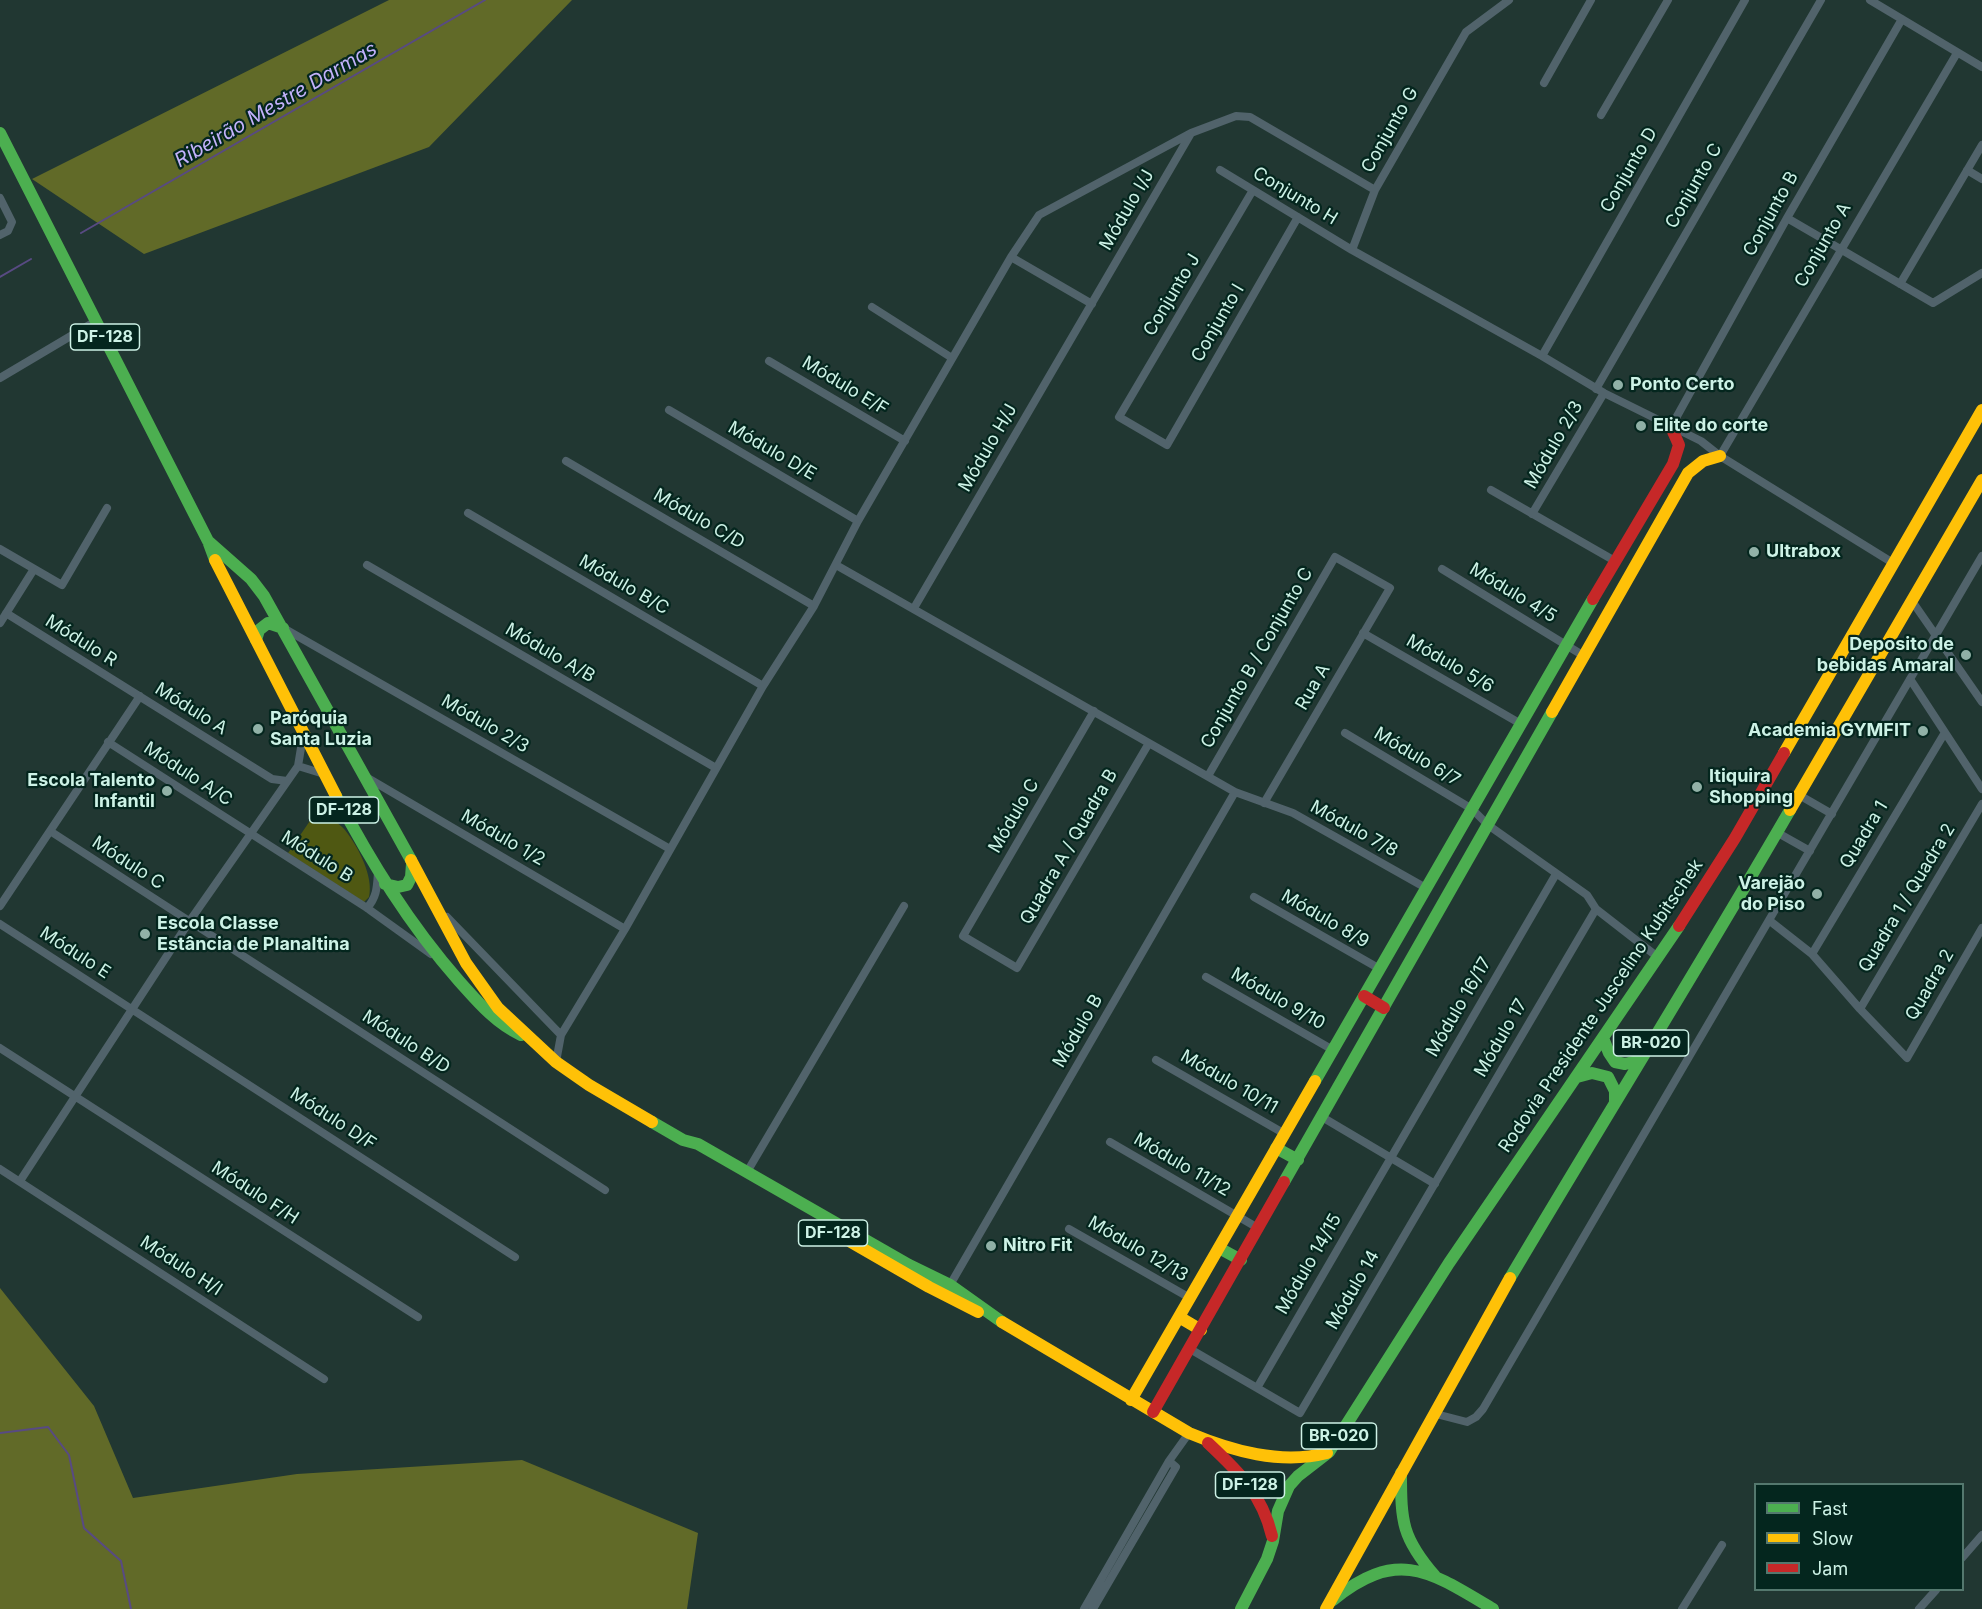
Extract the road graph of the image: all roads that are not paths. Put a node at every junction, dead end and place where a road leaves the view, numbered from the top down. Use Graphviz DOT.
graph roads {
  1 [pos="1509,0"];
  2 [pos="1591,0"];
  3 [pos="1668,0"];
  4 [pos="1745,0"];
  5 [pos="1821,0"];
  6 [pos="1870,0"];
  7 [pos="1902,19"];
  8 [pos="1957,53"];
  9 [pos="1982,67"];
  10 [pos="1544,84"];
  11 [pos="1601,115"];
  12 [pos="1191,132"];
  13 [pos="0,134"];
  14 [pos="1982,145"];
  15 [pos="1220,170"];
  16 [pos="1967,170"];
  17 [pos="1982,179"];
  18 [pos="1253,190"];
  19 [pos="1375,190"];
  20 [pos="0,198"];
  21 [pos="1298,217"];
  22 [pos="1787,218"];
  23 [pos="0,236"];
  24 [pos="1840,249"];
  25 [pos="1352,250"];
  26 [pos="1011,257"];
  27 [pos="1982,273"];
  28 [pos="1900,284"];
  29 [pos="1092,304"];
  30 [pos="872,307"];
  31 [pos="96,321"];
  32 [pos="1542,356"];
  33 [pos="952,358"];
  34 [pos="769,361"];
  35 [pos="0,378"];
  36 [pos="1600,391"];
  37 [pos="669,410"];
  38 [pos="1982,410"];
  39 [pos="1671,427"];
  40 [pos="905,441"];
  41 [pos="1167,445"];
  42 [pos="1720,456"];
  43 [pos="566,461"];
  44 [pos="1982,480"];
  45 [pos="1491,490"];
  46 [pos="107,508"];
  47 [pos="468,513"];
  48 [pos="1532,514"];
  49 [pos="858,521"];
  50 [pos="208,541"];
  51 [pos="0,549"];
  52 [pos="1982,556"];
  53 [pos="1335,557"];
  54 [pos="1615,561"];
  55 [pos="1893,562"];
  56 [pos="367,565"];
  57 [pos="836,565"];
  58 [pos="34,569"];
  59 [pos="1443,569"];
  60 [pos="1912,601"];
  61 [pos="814,606"];
  62 [pos="914,608"];
  63 [pos="6,613"];
  64 [pos="0,622"];
  65 [pos="283,628"];
  66 [pos="1363,633"];
  67 [pos="1937,635"];
  68 [pos="256,640"];
  69 [pos="1567,645"];
  70 [pos="1584,656"];
  71 [pos="1910,679"];
  72 [pos="763,686"];
  73 [pos="1980,695"];
  74 [pos="140,696"];
  75 [pos="1094,711"];
  76 [pos="1521,724"];
  77 [pos="303,732"];
  78 [pos="1345,734"];
  79 [pos="1944,734"];
  80 [pos="108,742"];
  81 [pos="1149,743"];
  82 [pos="298,766"];
  83 [pos="716,768"];
  84 [pos="326,775"];
  85 [pos="364,775"];
  86 [pos="1208,776"];
  87 [pos="287,781"];
  88 [pos="1982,789"];
  89 [pos="1235,792"];
  90 [pos="1799,795"];
  91 [pos="1264,803"];
  92 [pos="1982,804"];
  93 [pos="1472,809"];
  94 [pos="1832,814"];
  95 [pos="1488,825"];
  96 [pos="50,831"];
  97 [pos="1778,833"];
  98 [pos="250,834"];
  99 [pos="670,849"];
  100 [pos="1810,851"];
  101 [pos="412,863"];
  102 [pos="378,872"];
  103 [pos="1556,874"];
  104 [pos="385,884"];
  105 [pos="1426,888"];
  106 [pos="1254,897"];
  107 [pos="0,906"];
  108 [pos="437,906"];
  109 [pos="904,906"];
  110 [pos="368,908"];
  111 [pos="1596,909"];
  112 [pos="1770,921"];
  113 [pos="189,922"];
  114 [pos="0,924"];
  115 [pos="625,928"];
  116 [pos="1982,928"];
  117 [pos="1812,954"];
  118 [pos="1659,958"];
  119 [pos="439,959"];
  120 [pos="1017,968"];
  121 [pos="1380,969"];
  122 [pos="1206,977"];
  123 [pos="1364,996"];
  124 [pos="1384,1008"];
  125 [pos="132,1009"];
  126 [pos="1860,1009"];
  127 [pos="561,1035"];
  128 [pos="1603,1038"];
  129 [pos="531,1040"];
  130 [pos="0,1048"];
  131 [pos="1333,1050"];
  132 [pos="1156,1060"];
  133 [pos="1641,1060"];
  134 [pos="556,1062"];
  135 [pos="1577,1077"];
  136 [pos="75,1096"];
  137 [pos="1615,1101"];
  138 [pos="1323,1117"];
  139 [pos="1285,1134"];
  140 [pos="683,1140"];
  141 [pos="1110,1142"];
  142 [pos="1276,1149"];
  143 [pos="1390,1157"];
  144 [pos="1298,1160"];
  145 [pos="0,1169"];
  146 [pos="747,1172"];
  147 [pos="20,1181"];
  148 [pos="1435,1184"];
  149 [pos="605,1190"];
  150 [pos="797,1202"];
  151 [pos="1237,1216"];
  152 [pos="806,1217"];
  153 [pos="1258,1228"];
  154 [pos="1070,1229"];
  155 [pos="1219,1248"];
  156 [pos="515,1257"];
  157 [pos="1241,1260"];
  158 [pos="904,1267"];
  159 [pos="950,1285"];
  160 [pos="929,1287"];
  161 [pos="1190,1298"];
  162 [pos="963,1306"];
  163 [pos="990,1315"];
  164 [pos="418,1317"];
  165 [pos="1179,1317"];
  166 [pos="1201,1330"];
  167 [pos="1190,1349"];
  168 [pos="324,1379"];
  169 [pos="1257,1388"];
  170 [pos="1131,1400"];
  171 [pos="1154,1412"];
  172 [pos="1436,1414"];
  173 [pos="1189,1433"];
  174 [pos="1206,1442"];
  175 [pos="1329,1452"];
  176 [pos="1169,1461"];
  177 [pos="1401,1473"];
  178 [pos="1982,1535"];
  179 [pos="1273,1541"];
  180 [pos="1722,1545"];
  181 [pos="1964,1556"];
  182 [pos="1435,1576"];
  183 [pos="1935,1591"];
  184 [pos="1329,1605"];
  185 [pos="1084,1609"];
  186 [pos="1093,1609"];
  187 [pos="1241,1609"];
  188 [pos="1493,1609"];
  189 [pos="1682,1609"];
  190 [pos="1919,1609"];
  1 -- 19 [label="street, Conjunto G"];
  2 -- 10 [label="street"];
  3 -- 11 [label="street"];
  4 -- 32 [label="street, Conjunto D"];
  5 -- 36 [label="street, Conjunto C"];
  6 -- 7 [label="street"];
  7 -- 8 [label="street"];
  7 -- 22 [label="street, Conjunto B"];
  8 -- 9 [label="street"];
  8 -- 24 [label="street, Conjunto A"];
  12 -- 19 [label="street"];
  12 -- 26 [label="street"];
  12 -- 29 [label="street, Módulo I/J"];
  13 -- 31 [label="main road, DF-128 / DF-128"];
  14 -- 16 [label="street"];
  15 -- 18 [label="street, Conjunto H"];
  16 -- 17 [label="street"];
  16 -- 28 [label="street"];
  18 -- 21 [label="street, Conjunto H"];
  18 -- 41 [label="street, Conjunto J"];
  19 -- 25 [label="street, Conjunto G"];
  20 -- 23 [label="street"];
  21 -- 25 [label="street, Conjunto H"];
  21 -- 41 [label="street, Conjunto I"];
  22 -- 24 [label="street"];
  22 -- 39 [label="street, Conjunto B"];
  24 -- 28 [label="street"];
  24 -- 42 [label="street, Conjunto A"];
  25 -- 32 [label="street, Conjunto H"];
  26 -- 29 [label="street"];
  26 -- 33 [label="street"];
  27 -- 28 [label="street"];
  29 -- 62 [label="street, Módulo H/J"];
  30 -- 33 [label="street"];
  31 -- 35 [label="street"];
  31 -- 50 [label="main road, DF-128 / DF-128"];
  32 -- 36 [label="street, Conjunto H"];
  33 -- 40 [label="street"];
  34 -- 40 [label="street, Módulo E/F"];
  36 -- 39 [label="street, Conjunto H"];
  36 -- 48 [label="street, Módulo 2/3"];
  37 -- 49 [label="street, Módulo D/E"];
  38 -- 55 [label="main road, Rodovia Presidente Juscelino Kubitschek / BR-020"];
  39 -- 42 [label="street, Conjunto H"];
  39 -- 54 [label="main road"];
  40 -- 49 [label="street"];
  42 -- 55 [label="street, Conjunto H"];
  42 -- 70 [label="main road"];
  43 -- 61 [label="street, Módulo C/D"];
  44 -- 60 [label="main road, BR-020"];
  45 -- 48 [label="street"];
  46 -- 58 [label="street"];
  47 -- 72 [label="street, Módulo B/C"];
  48 -- 54 [label="street"];
  49 -- 57 [label="street"];
  50 -- 65 [label="main road, DF-128 / DF-128"];
  50 -- 68 [label="main road, DF-128 / DF-128"];
  51 -- 58 [label="street"];
  52 -- 67 [label="street"];
  53 -- 66 [label="street, Rua A"];
  53 -- 86 [label="street, Conjunto B / Conjunto C"];
  54 -- 69 [label="main road"];
  55 -- 118 [label="main road, Rodovia Presidente Juscelino Kubitschek / BR-020"];
  56 -- 83 [label="street, Módulo A/B"];
  57 -- 61 [label="street"];
  57 -- 62 [label="street, Módulo 7/8"];
  58 -- 63 [label="street"];
  59 -- 69 [label="street, Módulo 4/5"];
  60 -- 67 [label="street"];
  60 -- 90 [label="main road, BR-020"];
  61 -- 72 [label="street"];
  62 -- 75 [label="street, Módulo 7/8"];
  63 -- 64 [label="street"];
  63 -- 74 [label="street, Módulo R"];
  65 -- 68 [label="main road"];
  65 -- 85 [label="main road, DF-128 / DF-128"];
  65 -- 99 [label="street, Módulo 2/3"];
  66 -- 76 [label="street, Módulo 5/6"];
  66 -- 91 [label="street, Rua A"];
  67 -- 71 [label="street"];
  67 -- 73 [label="street"];
  68 -- 77 [label="main road, DF-128 / DF-128"];
  69 -- 70 [label="street, Módulo 4/5"];
  69 -- 76 [label="main road"];
  70 -- 95 [label="main road"];
  71 -- 79 [label="street"];
  71 -- 94 [label="street"];
  72 -- 83 [label="street"];
  74 -- 80 [label="street"];
  74 -- 87 [label="street, Módulo A"];
  75 -- 81 [label="street, Módulo 7/8"];
  75 -- 120 [label="street, Módulo C"];
  76 -- 93 [label="main road"];
  77 -- 82 [label="street"];
  77 -- 84 [label="main road, DF-128 / DF-128"];
  78 -- 93 [label="street, Módulo 6/7"];
  79 -- 88 [label="street"];
  79 -- 117 [label="street, Quadra 1"];
  80 -- 96 [label="street"];
  80 -- 98 [label="street, Módulo A/C"];
  81 -- 86 [label="street, Módulo 7/8"];
  81 -- 120 [label="street, Quadra A / Quadra B"];
  82 -- 84 [label="street"];
  82 -- 87 [label="street"];
  83 -- 99 [label="street"];
  84 -- 102 [label="main road, DF-128 / DF-128"];
  85 -- 101 [label="main road, DF-128 / DF-128"];
  85 -- 115 [label="street, Módulo 1/2"];
  86 -- 89 [label="street, Módulo 7/8"];
  87 -- 98 [label="street"];
  89 -- 91 [label="street, Módulo 7/8"];
  89 -- 159 [label="street, Módulo B"];
  90 -- 94 [label="street"];
  90 -- 97 [label="main road, BR-020"];
  91 -- 105 [label="street, Módulo 7/8"];
  92 -- 126 [label="street, Quadra 1 / Quadra 2"];
  93 -- 95 [label="street, Módulo 6/7"];
  93 -- 105 [label="main road"];
  94 -- 100 [label="street"];
  95 -- 103 [label="street, Módulo 6/7"];
  95 -- 124 [label="main road"];
  96 -- 107 [label="street"];
  96 -- 113 [label="street, Módulo C"];
  97 -- 100 [label="street"];
  97 -- 133 [label="main road, BR-020"];
  98 -- 110 [label="street, Módulo B"];
  98 -- 113 [label="street"];
  99 -- 115 [label="street"];
  100 -- 112 [label="street"];
  101 -- 104 [label="main road"];
  101 -- 108 [label="main road, DF-128 / DF-128"];
  102 -- 104 [label="main road, DF-128 / DF-128"];
  102 -- 110 [label="street"];
  103 -- 111 [label="street, Módulo 6/7"];
  103 -- 143 [label="street, Módulo 16/17"];
  104 -- 119 [label="main road, DF-128 / DF-128"];
  105 -- 121 [label="main road"];
  106 -- 121 [label="street, Módulo 8/9"];
  108 -- 127 [label="street"];
  108 -- 129 [label="main road, DF-128 / DF-128"];
  109 -- 146 [label="street"];
  110 -- 119 [label="street, Módulo B"];
  111 -- 118 [label="street, Módulo 6/7"];
  111 -- 148 [label="street, Módulo 17"];
  112 -- 117 [label="street"];
  112 -- 172 [label="street"];
  113 -- 125 [label="street"];
  113 -- 149 [label="street, Módulo B/D"];
  114 -- 125 [label="street, Módulo E"];
  115 -- 127 [label="street"];
  116 -- 126 [label="street, Quadra 2"];
  117 -- 126 [label="street"];
  118 -- 128 [label="main road, Rodovia Presidente Juscelino Kubitschek / BR-020"];
  119 -- 129 [label="main road, DF-128 / DF-128"];
  121 -- 123 [label="main road"];
  122 -- 131 [label="street, Módulo 9/10"];
  123 -- 124 [label="main road"];
  123 -- 131 [label="main road"];
  124 -- 138 [label="main road"];
  125 -- 136 [label="street"];
  125 -- 156 [label="street, Módulo D/F"];
  127 -- 134 [label="street"];
  128 -- 133 [label="main road"];
  128 -- 135 [label="main road, Rodovia Presidente Juscelino Kubitschek / BR-020"];
  129 -- 134 [label="main road, DF-128 / DF-128"];
  130 -- 136 [label="street, Módulo F/H"];
  131 -- 139 [label="main road"];
  132 -- 139 [label="street, Módulo 10/11"];
  133 -- 137 [label="main road, BR-020"];
  134 -- 140 [label="main road, DF-128 / DF-128"];
  135 -- 137 [label="main road"];
  135 -- 175 [label="main road, Rodovia Presidente Juscelino Kubitschek / BR-020"];
  136 -- 147 [label="street"];
  136 -- 164 [label="street, Módulo F/H"];
  137 -- 172 [label="main road, BR-020"];
  138 -- 143 [label="street"];
  138 -- 144 [label="main road"];
  139 -- 142 [label="main road"];
  140 -- 146 [label="main road, DF-128 / DF-128"];
  140 -- 152 [label="main road, DF-128 / DF-128"];
  141 -- 151 [label="street, Módulo 11/12"];
  142 -- 144 [label="main road"];
  142 -- 151 [label="main road"];
  143 -- 148 [label="street"];
  143 -- 169 [label="street, Módulo 14/15"];
  144 -- 153 [label="main road"];
  145 -- 147 [label="street, Módulo H/I"];
  146 -- 150 [label="main road, DF-128 / DF-128"];
  147 -- 168 [label="street, Módulo H/I"];
  148 -- 169 [label="street, Módulo 14"];
  150 -- 152 [label="main road"];
  150 -- 158 [label="main road, DF-128 / DF-128"];
  151 -- 153 [label="street, Módulo 11/12"];
  151 -- 155 [label="main road"];
  152 -- 158 [label="main road, DF-128 / DF-128"];
  153 -- 157 [label="main road"];
  154 -- 161 [label="street, Módulo 12/13"];
  155 -- 157 [label="main road"];
  155 -- 161 [label="main road"];
  157 -- 166 [label="main road"];
  158 -- 159 [label="main road, DF-128 / DF-128"];
  158 -- 160 [label="main road, DF-128 / DF-128"];
  159 -- 160 [label="main road"];
  159 -- 162 [label="main road"];
  159 -- 163 [label="main road, DF-128 / DF-128"];
  160 -- 162 [label="main road, DF-128 / DF-128"];
  161 -- 165 [label="main road"];
  162 -- 163 [label="main road, DF-128 / DF-128"];
  163 -- 170 [label="main road, DF-128 / DF-128"];
  165 -- 166 [label="main road"];
  165 -- 170 [label="main road"];
  166 -- 167 [label="main road"];
  167 -- 169 [label="street"];
  167 -- 171 [label="main road"];
  170 -- 171 [label="main road, DF-128 / DF-128"];
  171 -- 173 [label="main road, DF-128 / DF-128"];
  172 -- 177 [label="main road, BR-020"];
  173 -- 174 [label="main road, DF-128 / DF-128"];
  173 -- 176 [label="street"];
  174 -- 175 [label="main road, DF-128 / DF-128"];
  174 -- 179 [label="main road, DF-128 / DF-128"];
  175 -- 179 [label="main road, Rodovia Presidente Juscelino Kubitschek / BR-020"];
  176 -- 185 [label="street"];
  176 -- 186 [label="street"];
  177 -- 182 [label="main road"];
  177 -- 184 [label="main road, BR-020"];
  178 -- 181 [label="street"];
  179 -- 187 [label="main road, Rodovia Presidente Juscelino Kubitschek / BR-020"];
  180 -- 189 [label="street"];
  182 -- 184 [label="main road"];
  182 -- 188 [label="main road"];
  183 -- 190 [label="street"];
}
